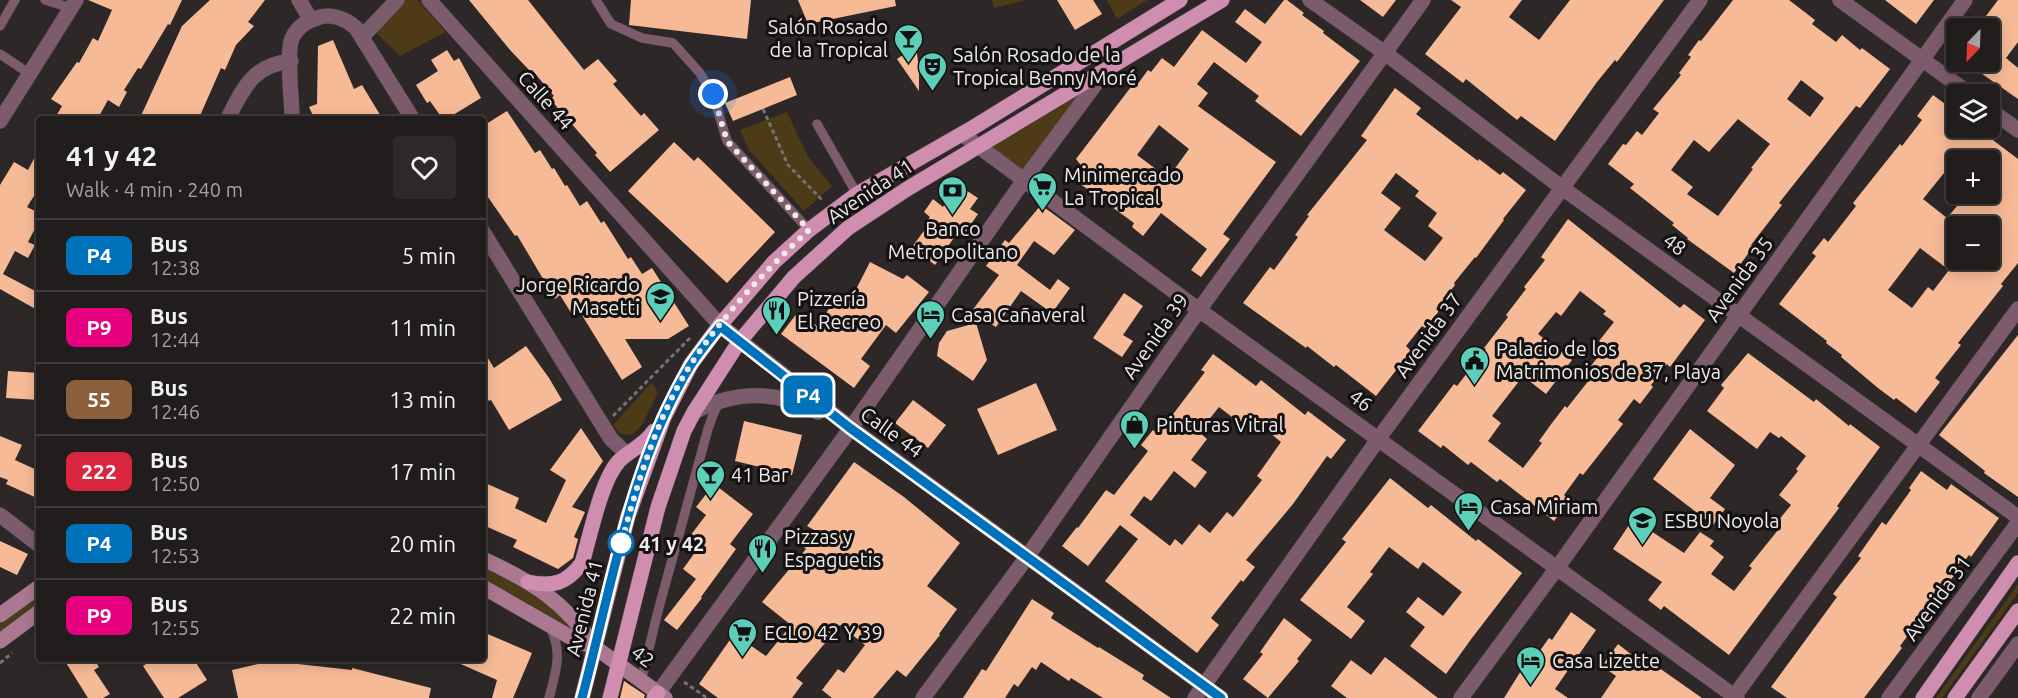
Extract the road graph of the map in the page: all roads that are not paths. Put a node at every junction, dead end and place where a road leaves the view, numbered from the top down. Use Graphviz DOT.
graph roads {
  1 [pos="15,0"];
  2 [pos="45,0"];
  3 [pos="299,0"];
  4 [pos="397,0"];
  5 [pos="429,0"];
  6 [pos="596,0"];
  7 [pos="1180,0"];
  8 [pos="1222,0"];
  9 [pos="1310,0"];
  10 [pos="1423,0"];
  11 [pos="1700,0"];
  12 [pos="1840,0"];
  13 [pos="1965,0"];
  14 [pos="73,4"];
  15 [pos="311,20"];
  16 [pos="0,26"];
  17 [pos="362,37"];
  18 [pos="1385,52"];
  19 [pos="0,55"];
  20 [pos="1922,59"];
  21 [pos="291,61"];
  22 [pos="1106,70"];
  23 [pos="30,74"];
  24 [pos="1956,84"];
  25 [pos="229,116"];
  26 [pos="292,116"];
  27 [pos="411,116"];
  28 [pos="2000,117"];
  29 [pos="0,121"];
  30 [pos="817,124"];
  31 [pos="2018,130"];
  32 [pos="962,134"];
  33 [pos="979,148"];
  34 [pos="1024,180"];
  35 [pos="1561,187"];
  36 [pos="857,194"];
  37 [pos="809,230"];
  38 [pos="486,237"];
  39 [pos="2018,309"];
  40 [pos="1199,310"];
  41 [pos="1738,316"];
  42 [pos="720,326"];
  43 [pos="739,342"];
  44 [pos="721,400"];
  45 [pos="694,412"];
  46 [pos="664,417"];
  47 [pos="850,428"];
  48 [pos="1379,438"];
  49 [pos="1918,444"];
  50 [pos="627,454"];
  51 [pos="0,515"];
  52 [pos="2018,517"];
  53 [pos="2018,523"];
  54 [pos="36,543"];
  55 [pos="1027,557"];
  56 [pos="486,560"];
  57 [pos="2018,563"];
  58 [pos="1557,568"];
  59 [pos="528,582"];
  60 [pos="36,589"];
  61 [pos="486,589"];
  62 [pos="2018,611"];
  63 [pos="36,614"];
  64 [pos="0,615"];
  65 [pos="548,625"];
  66 [pos="0,641"];
  67 [pos="2018,644"];
  68 [pos="596,648"];
  69 [pos="619,663"];
  70 [pos="641,681"];
  71 [pos="1200,692"];
  72 [pos="659,696"];
  73 [pos="1735,697"];
  74 [pos="549,698"];
  75 [pos="582,698"];
  76 [pos="610,698"];
  77 [pos="923,698"];
  78 [pos="1221,698"];
  79 [pos="1461,698"];
  80 [pos="1889,698"];
  81 [pos="1923,698"];
  82 [pos="1955,698"];
  83 [pos="1979,698"];
  1 -- 16 [label="lane"];
  2 -- 14 [label="lane"];
  3 -- 15 [label="street"];
  4 -- 17 [label="street"];
  5 -- 42 [label="street, Calle 44"];
  6 -- 37 [label="lane"];
  7 -- 32 [label="main road, Avenida 41"];
  8 -- 22 [label="main road, Avenida 41"];
  9 -- 18 [label="street, 48"];
  10 -- 18 [label="street, Avenida 39"];
  11 -- 35 [label="street, Avenida 37"];
  12 -- 20 [label="street"];
  13 -- 20 [label="street, Avenida 35"];
  14 -- 23 [label="street"];
  15 -- 17 [label="street"];
  15 -- 21 [label="street"];
  17 -- 27 [label="street"];
  18 -- 35 [label="street, 48"];
  18 -- 40 [label="street, Avenida 39"];
  19 -- 23 [label="lane"];
  20 -- 24 [label="street"];
  20 -- 41 [label="street, Avenida 35"];
  21 -- 25 [label="street"];
  21 -- 26 [label="street"];
  22 -- 33 [label="main road, Avenida 41"];
  22 -- 34 [label="street"];
  23 -- 29 [label="street"];
  28 -- 31 [label="street"];
  30 -- 36 [label="lane"];
  32 -- 33 [label="street, 46"];
  32 -- 36 [label="main road, Avenida 41"];
  33 -- 34 [label="street, 46"];
  33 -- 43 [label="main road, Avenida 41"];
  34 -- 40 [label="street, 46"];
  34 -- 47 [label="street"];
  35 -- 41 [label="street, 48"];
  35 -- 48 [label="street, Avenida 37"];
  36 -- 37 [label="main road, Avenida 41"];
  37 -- 42 [label="main road, Avenida 41"];
  38 -- 50 [label="street"];
  39 -- 49 [label="street"];
  40 -- 48 [label="street, 46"];
  40 -- 55 [label="street, Avenida 39"];
  41 -- 49 [label="street, 48"];
  41 -- 58 [label="street, Avenida 35"];
  42 -- 43 [label="street, Calle 44"];
  42 -- 46 [label="main road, Avenida 41"];
  43 -- 45 [label="main road, Avenida 41"];
  43 -- 47 [label="street, Calle 44"];
  44 -- 45 [label="street"];
  44 -- 47 [label="street"];
  44 -- 70 [label="lane"];
  45 -- 69 [label="main road, Avenida 41"];
  46 -- 50 [label="main road"];
  46 -- 68 [label="main road, Avenida 41"];
  47 -- 55 [label="street, Calle 44"];
  47 -- 72 [label="street"];
  48 -- 58 [label="street, 46"];
  48 -- 71 [label="street, Avenida 37"];
  49 -- 52 [label="street, 48"];
  49 -- 73 [label="street"];
  50 -- 59 [label="main road"];
  51 -- 54 [label="street"];
  53 -- 80 [label="street, Avenida 31"];
  55 -- 71 [label="street, Calle 44"];
  55 -- 77 [label="street, Avenida 39"];
  56 -- 59 [label="main road"];
  57 -- 81 [label="main road"];
  58 -- 73 [label="street, 46"];
  58 -- 79 [label="street, Avenida 35"];
  59 -- 68 [label="main road"];
  60 -- 64 [label="main road"];
  61 -- 65 [label="main road"];
  62 -- 82 [label="main road"];
  63 -- 66 [label="main road"];
  65 -- 68 [label="main road"];
  65 -- 74 [label="lane, Avenida 41"];
  67 -- 83 [label="street"];
  68 -- 69 [label="main road, 42"];
  68 -- 75 [label="main road, Avenida 41"];
  69 -- 70 [label="main road, 42"];
  69 -- 76 [label="main road, Avenida 41"];
  70 -- 72 [label="main road, 42"];
  71 -- 78 [label="street, Calle 44"];
}
